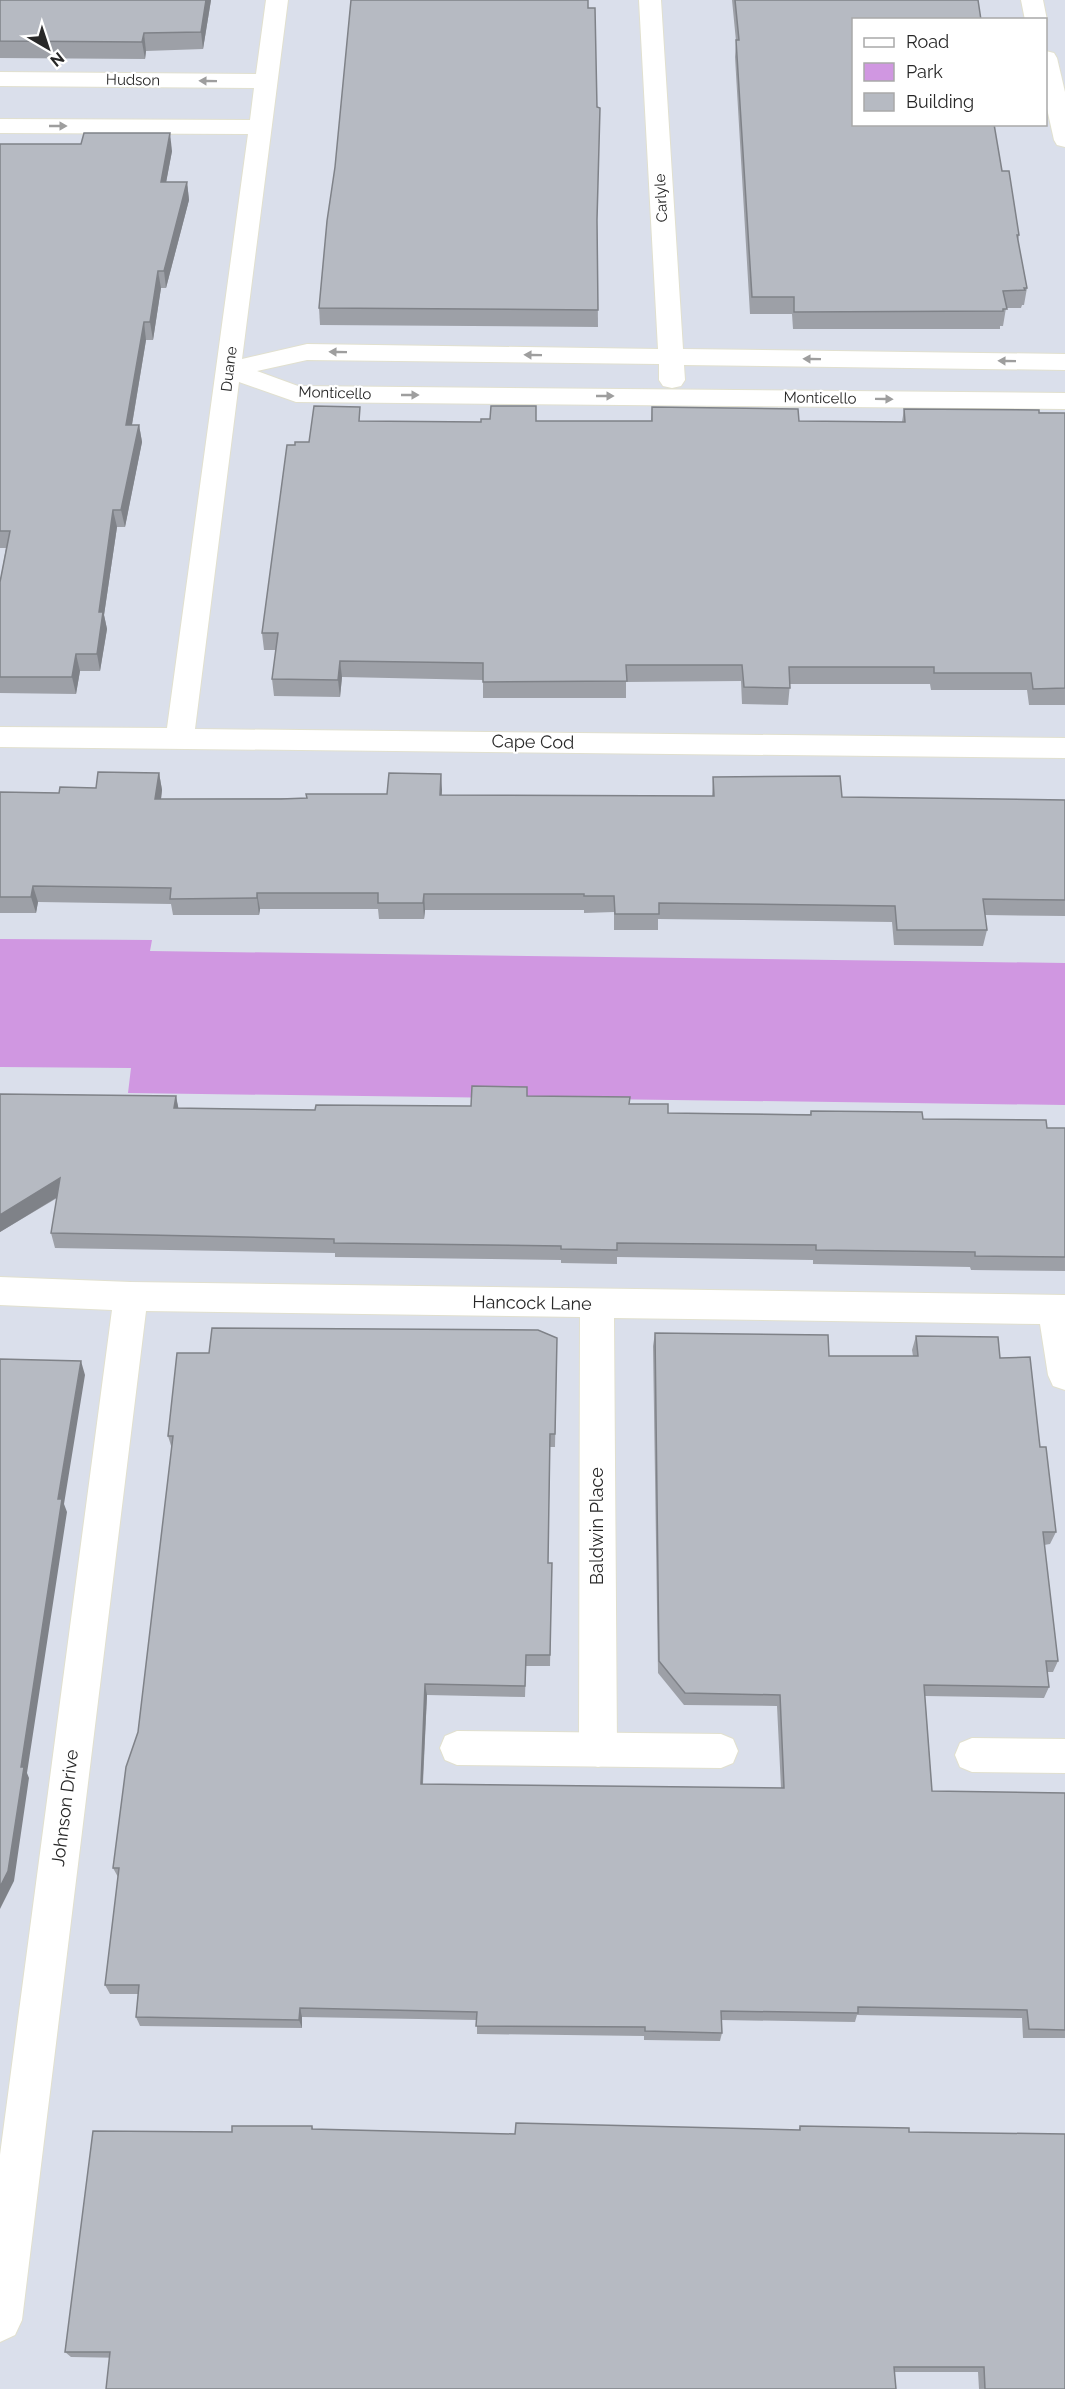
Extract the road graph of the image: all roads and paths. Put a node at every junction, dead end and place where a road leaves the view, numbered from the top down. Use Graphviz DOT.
graph roads {
  1 [pos="277,0"];
  2 [pos="650,0"];
  3 [pos="1032,0"];
  4 [pos="1036,18"];
  5 [pos="1047,62"];
  6 [pos="0,79"];
  7 [pos="266,81"];
  8 [pos="0,126"];
  9 [pos="261,127"];
  10 [pos="1065,140"];
  11 [pos="671,357"];
  12 [pos="1065,362"];
  13 [pos="230,370"];
  14 [pos="673,397"];
  15 [pos="1065,401"];
  16 [pos="0,736"];
  17 [pos="180,738"];
  18 [pos="1065,748"];
  19 [pos="0,1291"];
  20 [pos="131,1296"];
  21 [pos="597,1304"];
  22 [pos="1060,1310"];
  23 [pos="1065,1375"];
  24 [pos="457,1748"];
  25 [pos="598,1749"];
  26 [pos="721,1751"];
  27 [pos="972,1755"];
  28 [pos="1065,1756"];
  29 [pos="0,2320"];
  1 -- 7 [label="street, Duane"];
  2 -- 11 [label="street, Carlyle"];
  3 -- 4 [label="street"];
  5 -- 10 [label="street"];
  7 -- 6 [label="street, Hudson, one-way"];
  7 -- 9 [label="street, Duane"];
  8 -- 9 [label="street, one-way"];
  9 -- 13 [label="street, Duane"];
  12 -- 11 [label="street, one-way"];
  11 -- 13 [label="street, one-way"];
  11 -- 14 [label="street, Carlyle"];
  13 -- 14 [label="street, Monticello, one-way"];
  13 -- 17 [label="street, Duane"];
  14 -- 15 [label="street, Monticello, one-way"];
  16 -- 17 [label="street, Cape Cod"];
  17 -- 18 [label="street, Cape Cod"];
  19 -- 20 [label="street, Hancock Lane"];
  20 -- 21 [label="street, Hancock Lane"];
  20 -- 29 [label="street, Johnson Drive"];
  21 -- 22 [label="street, Hancock Lane"];
  21 -- 25 [label="street, Baldwin Place"];
  22 -- 23 [label="street"];
  24 -- 25 [label="lane"];
  25 -- 26 [label="lane"];
  27 -- 28 [label="lane"];
}
